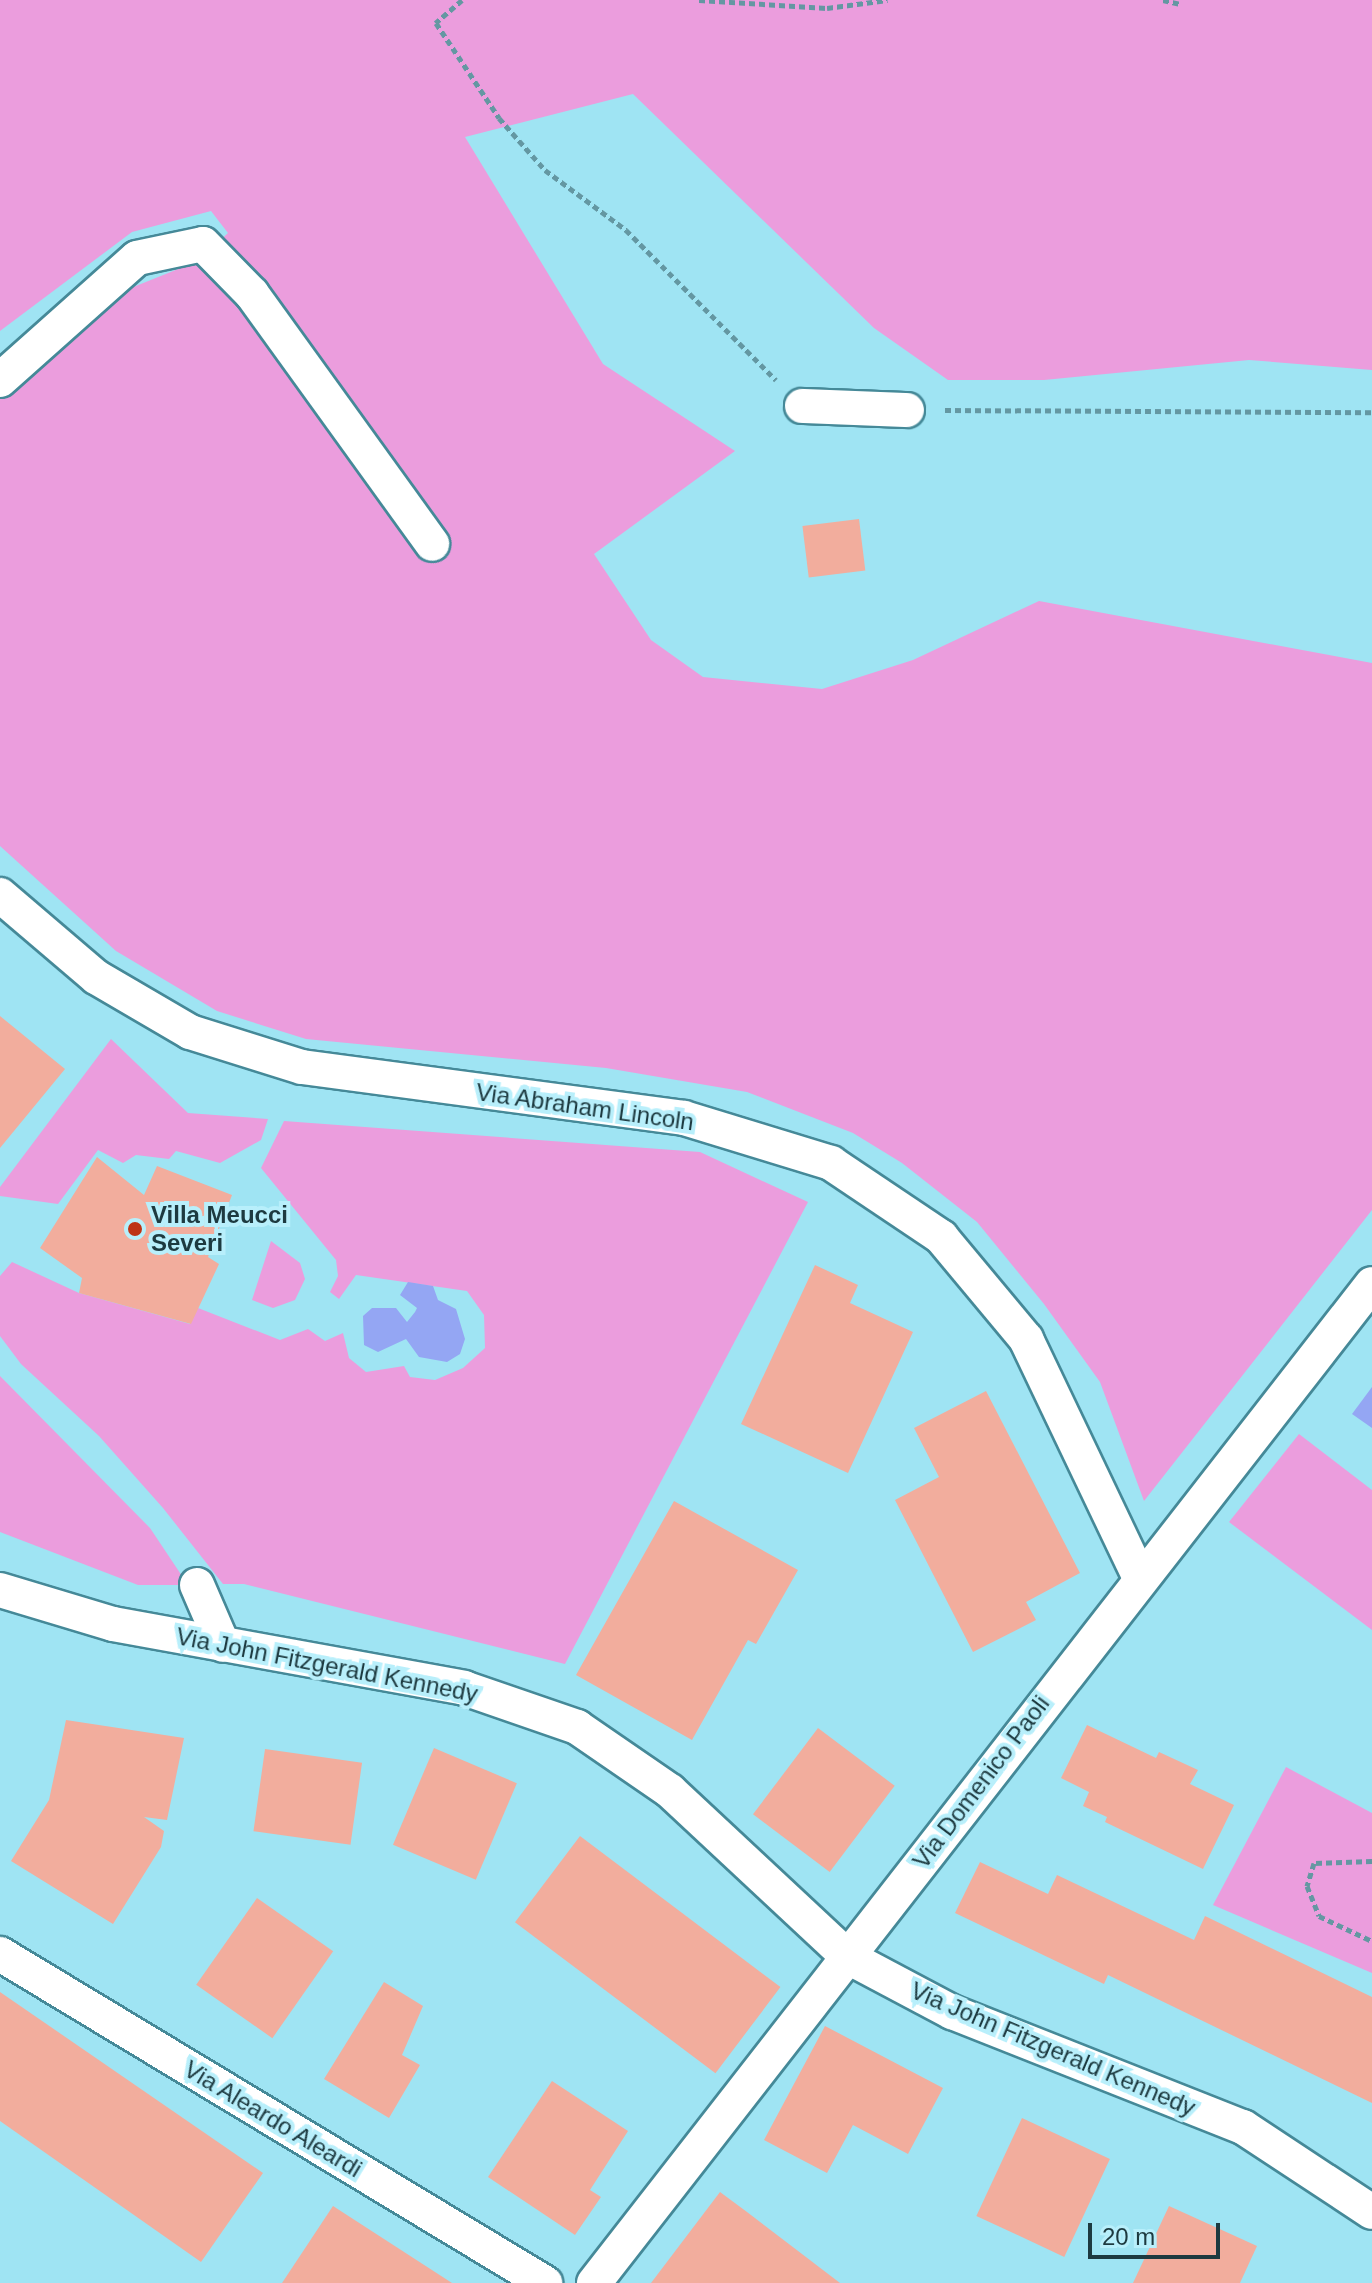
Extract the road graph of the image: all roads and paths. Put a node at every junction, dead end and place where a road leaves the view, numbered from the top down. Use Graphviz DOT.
graph roads {
  1 [pos="462,0"];
  2 [pos="699,0"];
  3 [pos="887,0"];
  4 [pos="1163,0"];
  5 [pos="1181,4"];
  6 [pos="0,380"];
  7 [pos="802,406"];
  8 [pos="907,410"];
  9 [pos="1372,412"];
  10 [pos="432,544"];
  11 [pos="0,895"];
  12 [pos="1372,1284"];
  13 [pos="1139,1576"];
  14 [pos="197,1585"];
  15 [pos="0,1590"];
  16 [pos="223,1645"];
  17 [pos="1372,1861"];
  18 [pos="1372,1941"];
  19 [pos="0,1954"];
  20 [pos="848,1957"];
  21 [pos="1372,2212"];
  22 [pos="545,2283"];
  23 [pos="594,2283"];
  1 -- 7 [label="path"];
  2 -- 3 [label="path"];
  4 -- 5 [label="path"];
  6 -- 10 [label="street"];
  7 -- 8 [label="street"];
  8 -- 9 [label="path"];
  11 -- 13 [label="street, Via Abraham Lincoln"];
  12 -- 13 [label="street, Via Domenico Paoli"];
  13 -- 20 [label="street, Via Domenico Paoli"];
  14 -- 16 [label="street"];
  15 -- 16 [label="street, Via John Fitzgerald Kennedy"];
  16 -- 20 [label="street, Via John Fitzgerald Kennedy"];
  17 -- 18 [label="path"];
  19 -- 22 [label="street, Via Aleardo Aleardi"];
  20 -- 21 [label="street, Via John Fitzgerald Kennedy"];
  20 -- 23 [label="street, Via Domenico Paoli"];
}
